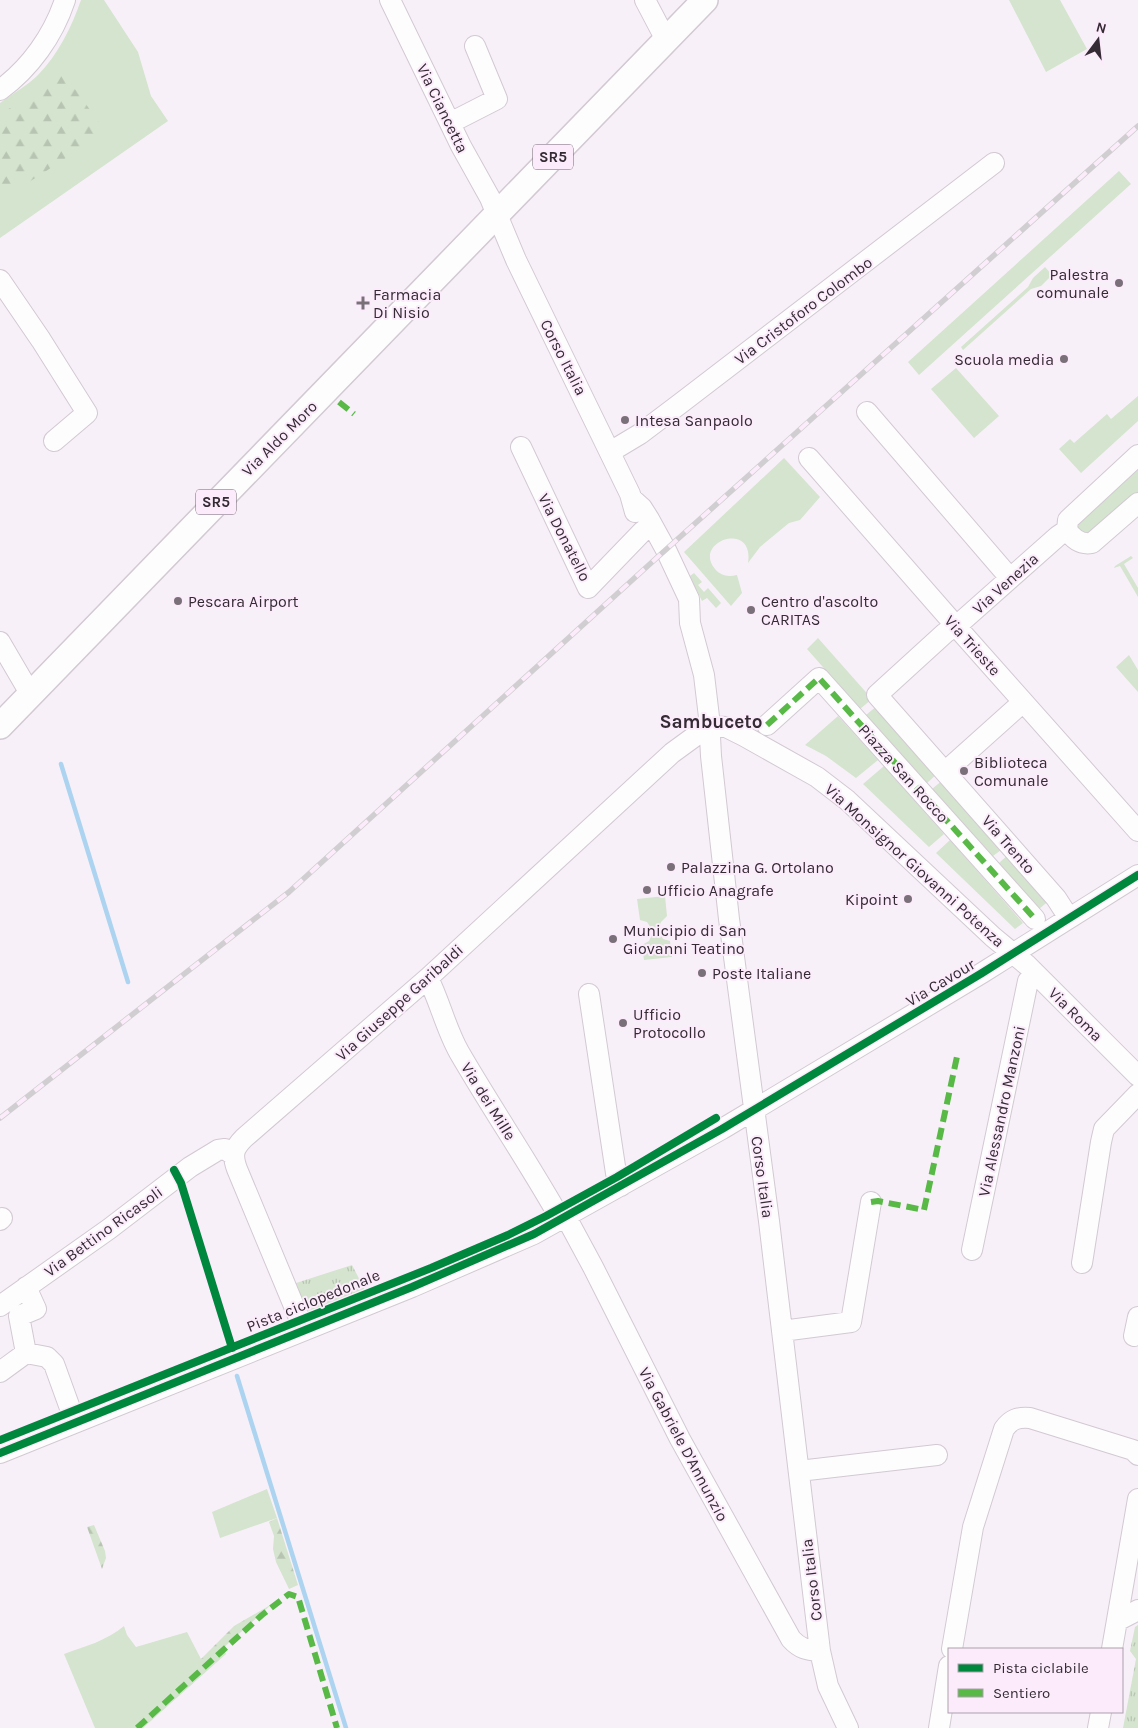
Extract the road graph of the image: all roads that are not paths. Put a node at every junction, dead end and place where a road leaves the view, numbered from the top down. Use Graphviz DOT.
graph roads {
  1 [pos="65,0"];
  2 [pos="390,0"];
  3 [pos="645,0"];
  4 [pos="704,0"];
  5 [pos="666,40"];
  6 [pos="475,46"];
  7 [pos="0,90"];
  8 [pos="450,123"];
  9 [pos="994,163"];
  10 [pos="497,215"];
  11 [pos="0,280"];
  12 [pos="867,412"];
  13 [pos="54,441"];
  14 [pos="521,447"];
  15 [pos="610,452"];
  16 [pos="1138,455"];
  17 [pos="809,458"];
  18 [pos="632,499"];
  19 [pos="1138,503"];
  20 [pos="1067,530"];
  21 [pos="643,531"];
  22 [pos="1010,578"];
  23 [pos="690,623"];
  24 [pos="955,626"];
  25 [pos="0,642"];
  26 [pos="31,695"];
  27 [pos="877,695"];
  28 [pos="1023,702"];
  29 [pos="767,725"];
  30 [pos="0,726"];
  31 [pos="710,726"];
  32 [pos="946,772"];
  33 [pos="1138,832"];
  34 [pos="1138,875"];
  35 [pos="1069,918"];
  36 [pos="1035,919"];
  37 [pos="1012,954"];
  38 [pos="1035,973"];
  39 [pos="428,978"];
  40 [pos="589,994"];
  41 [pos="1138,1076"];
  42 [pos="1138,1094"];
  43 [pos="754,1110"];
  44 [pos="232,1154"];
  45 [pos="621,1186"];
  46 [pos="871,1202"];
  47 [pos="563,1219"];
  48 [pos="972,1250"];
  49 [pos="1082,1263"];
  50 [pos="26,1288"];
  51 [pos="0,1306"];
  52 [pos="1138,1317"];
  53 [pos="304,1330"];
  54 [pos="782,1331"];
  55 [pos="1134,1336"];
  56 [pos="26,1353"];
  57 [pos="0,1372"];
  58 [pos="75,1422"];
  59 [pos="0,1453"];
  60 [pos="936,1455"];
  61 [pos="1138,1455"];
  62 [pos="798,1470"];
  63 [pos="1138,1499"];
  64 [pos="1138,1610"];
  65 [pos="1117,1620"];
  66 [pos="952,1648"];
  67 [pos="1112,1648"];
  68 [pos="820,1651"];
  69 [pos="948,1672"];
  70 [pos="1101,1713"];
  71 [pos="841,1724"];
  72 [pos="939,1728"];
  73 [pos="1098,1728"];
  1 -- 7 [label="street"];
  2 -- 8 [label="street, Via Ciancetta"];
  3 -- 5 [label="street"];
  4 -- 5 [label="main road, SR5"];
  5 -- 10 [label="main road, SR5"];
  6 -- 8 [label="street"];
  8 -- 10 [label="street, Via Ciancetta"];
  9 -- 15 [label="street, Via Cristoforo Colombo"];
  10 -- 15 [label="street, Corso Italia"];
  10 -- 26 [label="main road, Via Aldo Moro / SR5"];
  11 -- 13 [label="street"];
  12 -- 22 [label="street"];
  14 -- 21 [label="street, Via Donatello"];
  15 -- 18 [label="street, Corso Italia"];
  16 -- 20 [label="street"];
  17 -- 24 [label="street, Via Trieste"];
  18 -- 21 [label="street, Corso Italia"];
  18 -- 23 [label="street, Corso Italia"];
  19 -- 20 [label="street"];
  20 -- 22 [label="street, Via Venezia"];
  21 -- 23 [label="street, Corso Italia"];
  22 -- 24 [label="street, Via Venezia"];
  23 -- 31 [label="street, Corso Italia"];
  24 -- 27 [label="street, Via Venezia"];
  24 -- 28 [label="street, Via Trieste"];
  25 -- 26 [label="street"];
  26 -- 30 [label="main road, Via Aldo Moro / SR5"];
  27 -- 32 [label="street, Via Trento"];
  28 -- 32 [label="street"];
  28 -- 33 [label="street, Via Trieste"];
  29 -- 36 [label="street, Piazza San Rocco"];
  31 -- 37 [label="street, Via Monsignor Giovanni Potenza"];
  31 -- 39 [label="street, Via Giuseppe Garibaldi"];
  31 -- 43 [label="street, Corso Italia"];
  32 -- 35 [label="street, Via Trento"];
  34 -- 35 [label="street, Via Cavour"];
  35 -- 37 [label="street, Via Cavour"];
  37 -- 38 [label="street, Via Roma"];
  37 -- 43 [label="street, Via Cavour"];
  38 -- 41 [label="street, Via Roma"];
  38 -- 48 [label="street, Via Alessandro Manzoni"];
  39 -- 44 [label="street, Via Giuseppe Garibaldi"];
  39 -- 47 [label="street, Via dei Mille"];
  40 -- 45 [label="street"];
  42 -- 49 [label="street"];
  43 -- 45 [label="street, Via Cavour"];
  43 -- 54 [label="street, Corso Italia"];
  44 -- 50 [label="street, Via Bettino Ricasoli"];
  44 -- 53 [label="street"];
  45 -- 47 [label="street, Via Cavour"];
  46 -- 54 [label="street"];
  47 -- 53 [label="street, Via Cavour"];
  47 -- 68 [label="street, Via Gabriele D'Annunzio"];
  50 -- 51 [label="street, Via Bettino Ricasoli"];
  50 -- 56 [label="street"];
  52 -- 55 [label="street"];
  53 -- 58 [label="street, Via Cavour"];
  54 -- 62 [label="street, Corso Italia"];
  56 -- 57 [label="street"];
  56 -- 58 [label="street"];
  58 -- 59 [label="street, Via Cavour"];
  60 -- 62 [label="street"];
  61 -- 66 [label="street"];
  62 -- 68 [label="street, Corso Italia"];
  63 -- 65 [label="street"];
  64 -- 65 [label="street"];
  65 -- 67 [label="street"];
  68 -- 71 [label="street, Corso Italia"];
  69 -- 72 [label="street"];
  70 -- 73 [label="street"];
}
